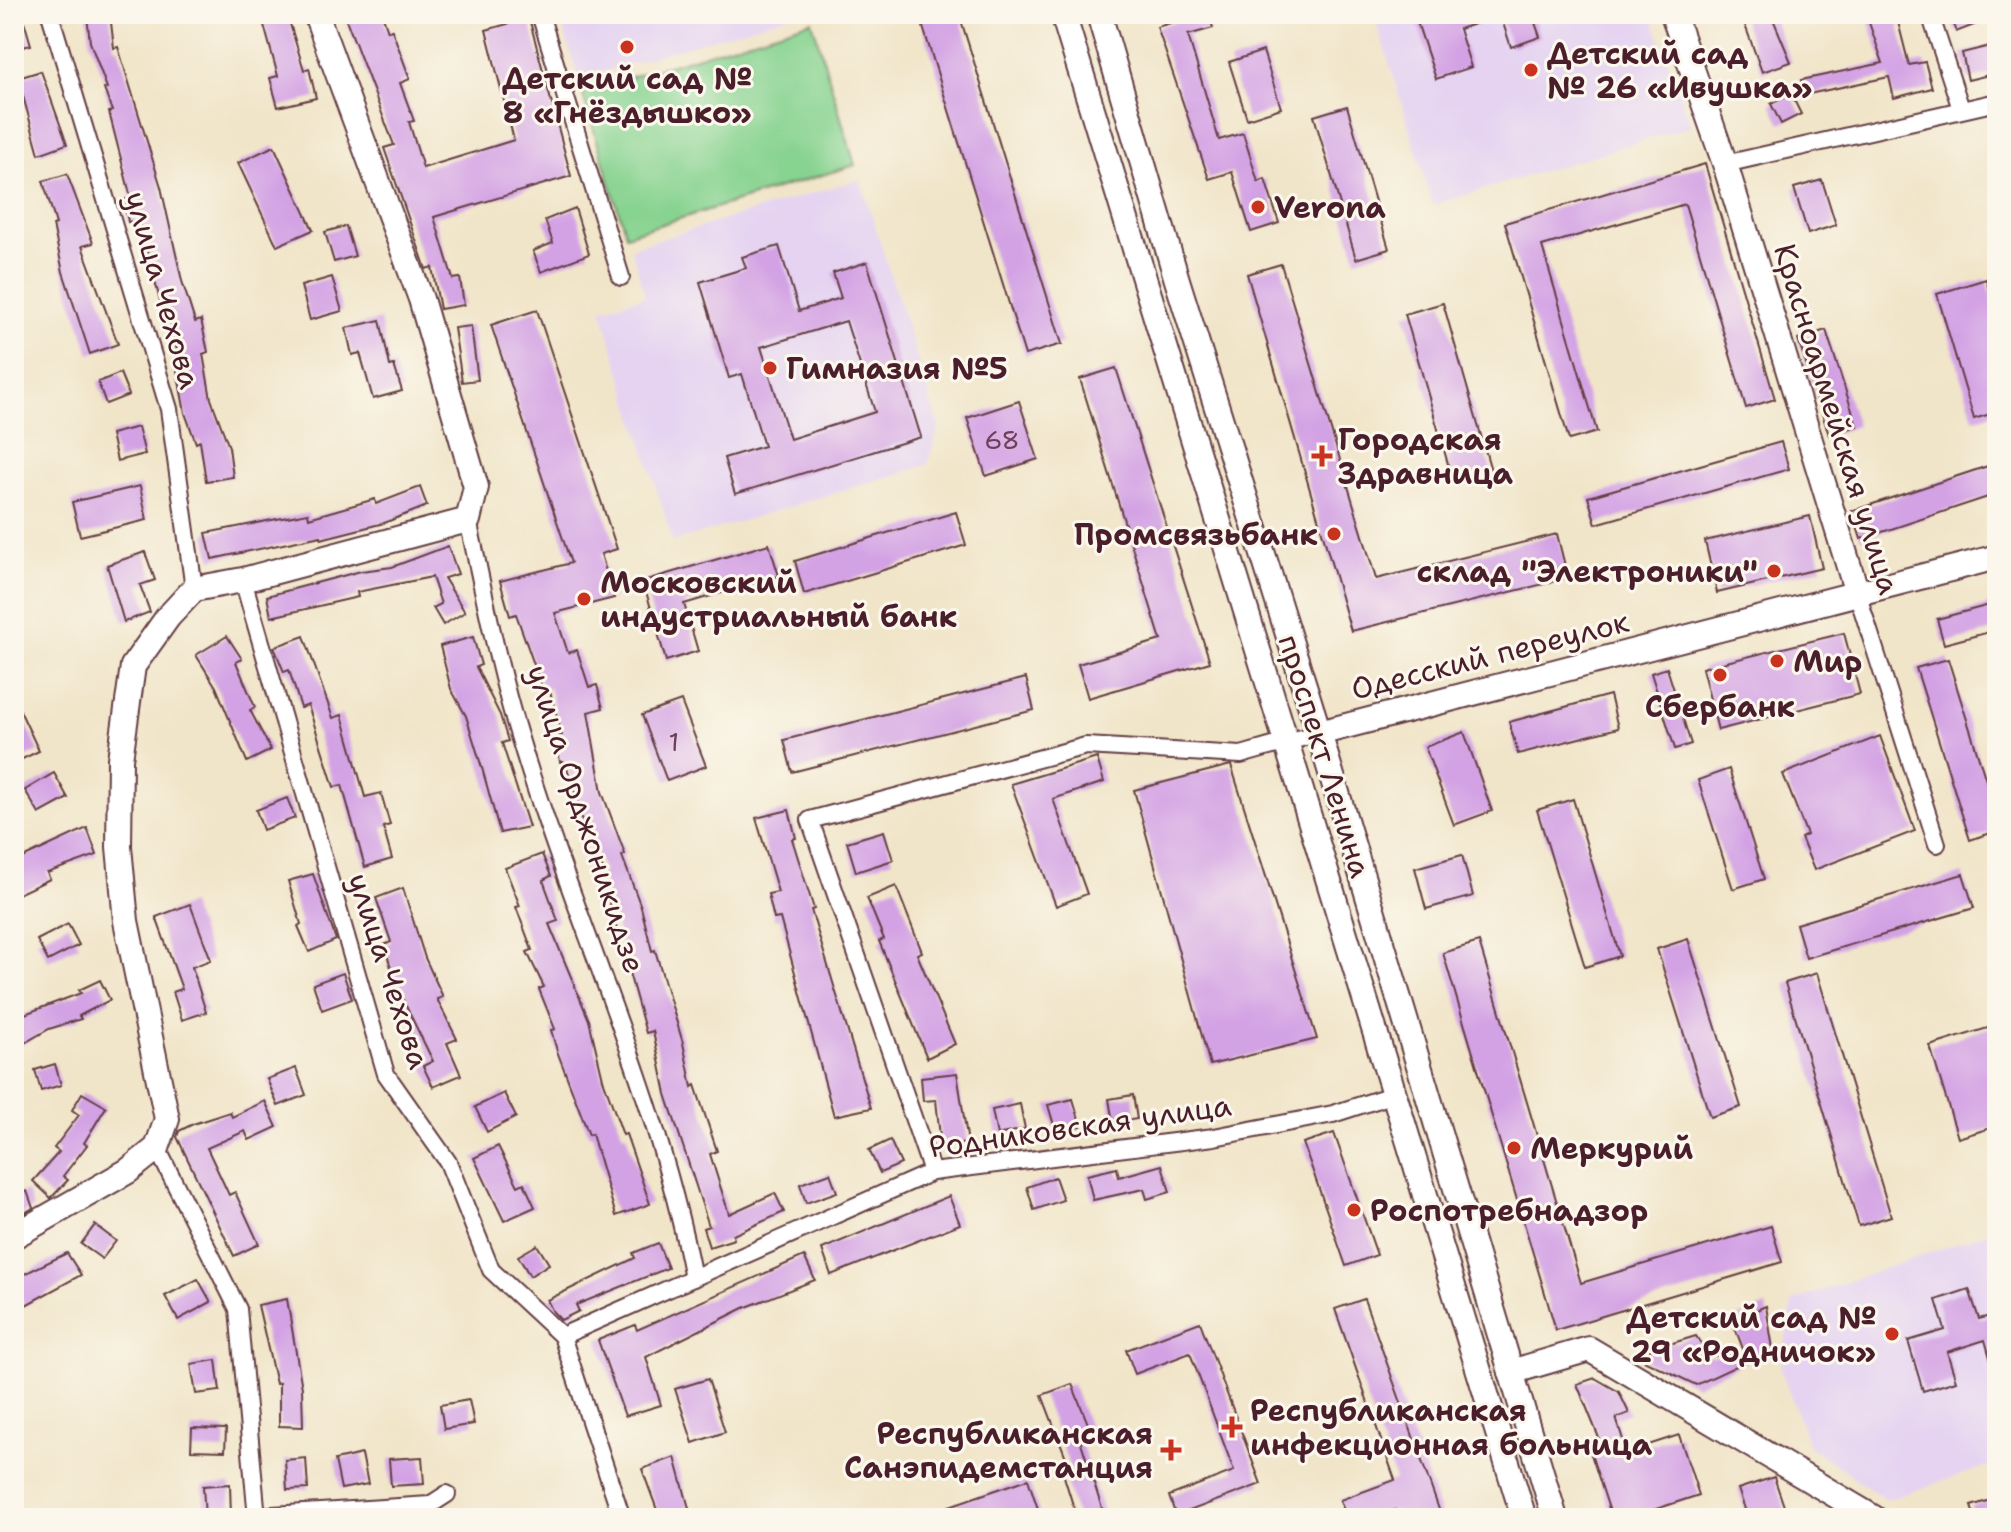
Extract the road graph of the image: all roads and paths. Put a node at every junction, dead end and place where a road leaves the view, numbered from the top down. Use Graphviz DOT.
graph roads {
  1 [pos="50,14"];
  2 [pos="316,14"];
  3 [pos="540,14"];
  4 [pos="1063,14"];
  5 [pos="1099,14"];
  6 [pos="1673,14"];
  7 [pos="1930,14"];
  8 [pos="1997,102"];
  9 [pos="1961,109"];
  10 [pos="1725,164"];
  11 [pos="621,277"];
  12 [pos="468,520"];
  13 [pos="1997,557"];
  14 [pos="243,580"];
  15 [pos="194,589"];
  16 [pos="1857,593"];
  17 [pos="1319,733"];
  18 [pos="1287,742"];
  19 [pos="1937,844"];
  20 [pos="1395,1094"];
  21 [pos="157,1148"];
  22 [pos="932,1172"];
  23 [pos="14,1236"];
  24 [pos="693,1278"];
  25 [pos="562,1336"];
  26 [pos="1511,1372"];
  27 [pos="447,1494"];
  28 [pos="257,1517"];
  29 [pos="622,1518"];
  30 [pos="1524,1518"];
  31 [pos="1555,1518"];
  32 [pos="1874,1518"];
  1 -- 15 [label="street, улица Чехова"];
  2 -- 12 [label="street, улица Орджоникидзе"];
  3 -- 11 [label="street"];
  4 -- 18 [label="street, проспект Ленина"];
  5 -- 17 [label="street, проспект Ленина"];
  6 -- 10 [label="street, Красноармейская улица"];
  7 -- 9 [label="street"];
  8 -- 9 [label="street"];
  9 -- 10 [label="street"];
  10 -- 16 [label="street, Красноармейская улица"];
  12 -- 14 [label="street"];
  12 -- 24 [label="street, улица Орджоникидзе"];
  13 -- 16 [label="street, Одесский переулок"];
  14 -- 15 [label="street"];
  14 -- 25 [label="street, улица Чехова"];
  15 -- 21 [label="street"];
  16 -- 17 [label="street, Одесский переулок"];
  16 -- 19 [label="street, Красноармейская улица"];
  17 -- 18 [label="street, Одесский переулок"];
  17 -- 26 [label="street, проспект Ленина"];
  18 -- 20 [label="street, проспект Ленина"];
  18 -- 22 [label="street, Одесский переулок"];
  20 -- 22 [label="street, Родниковская улица"];
  20 -- 30 [label="street, проспект Ленина"];
  21 -- 23 [label="street"];
  21 -- 28 [label="street"];
  22 -- 24 [label="street, Родниковская улица"];
  24 -- 25 [label="street, Родниковская улица"];
  25 -- 29 [label="street, улица Чехова"];
  26 -- 31 [label="street, проспект Ленина"];
  26 -- 32 [label="street"];
  27 -- 28 [label="street"];
}
